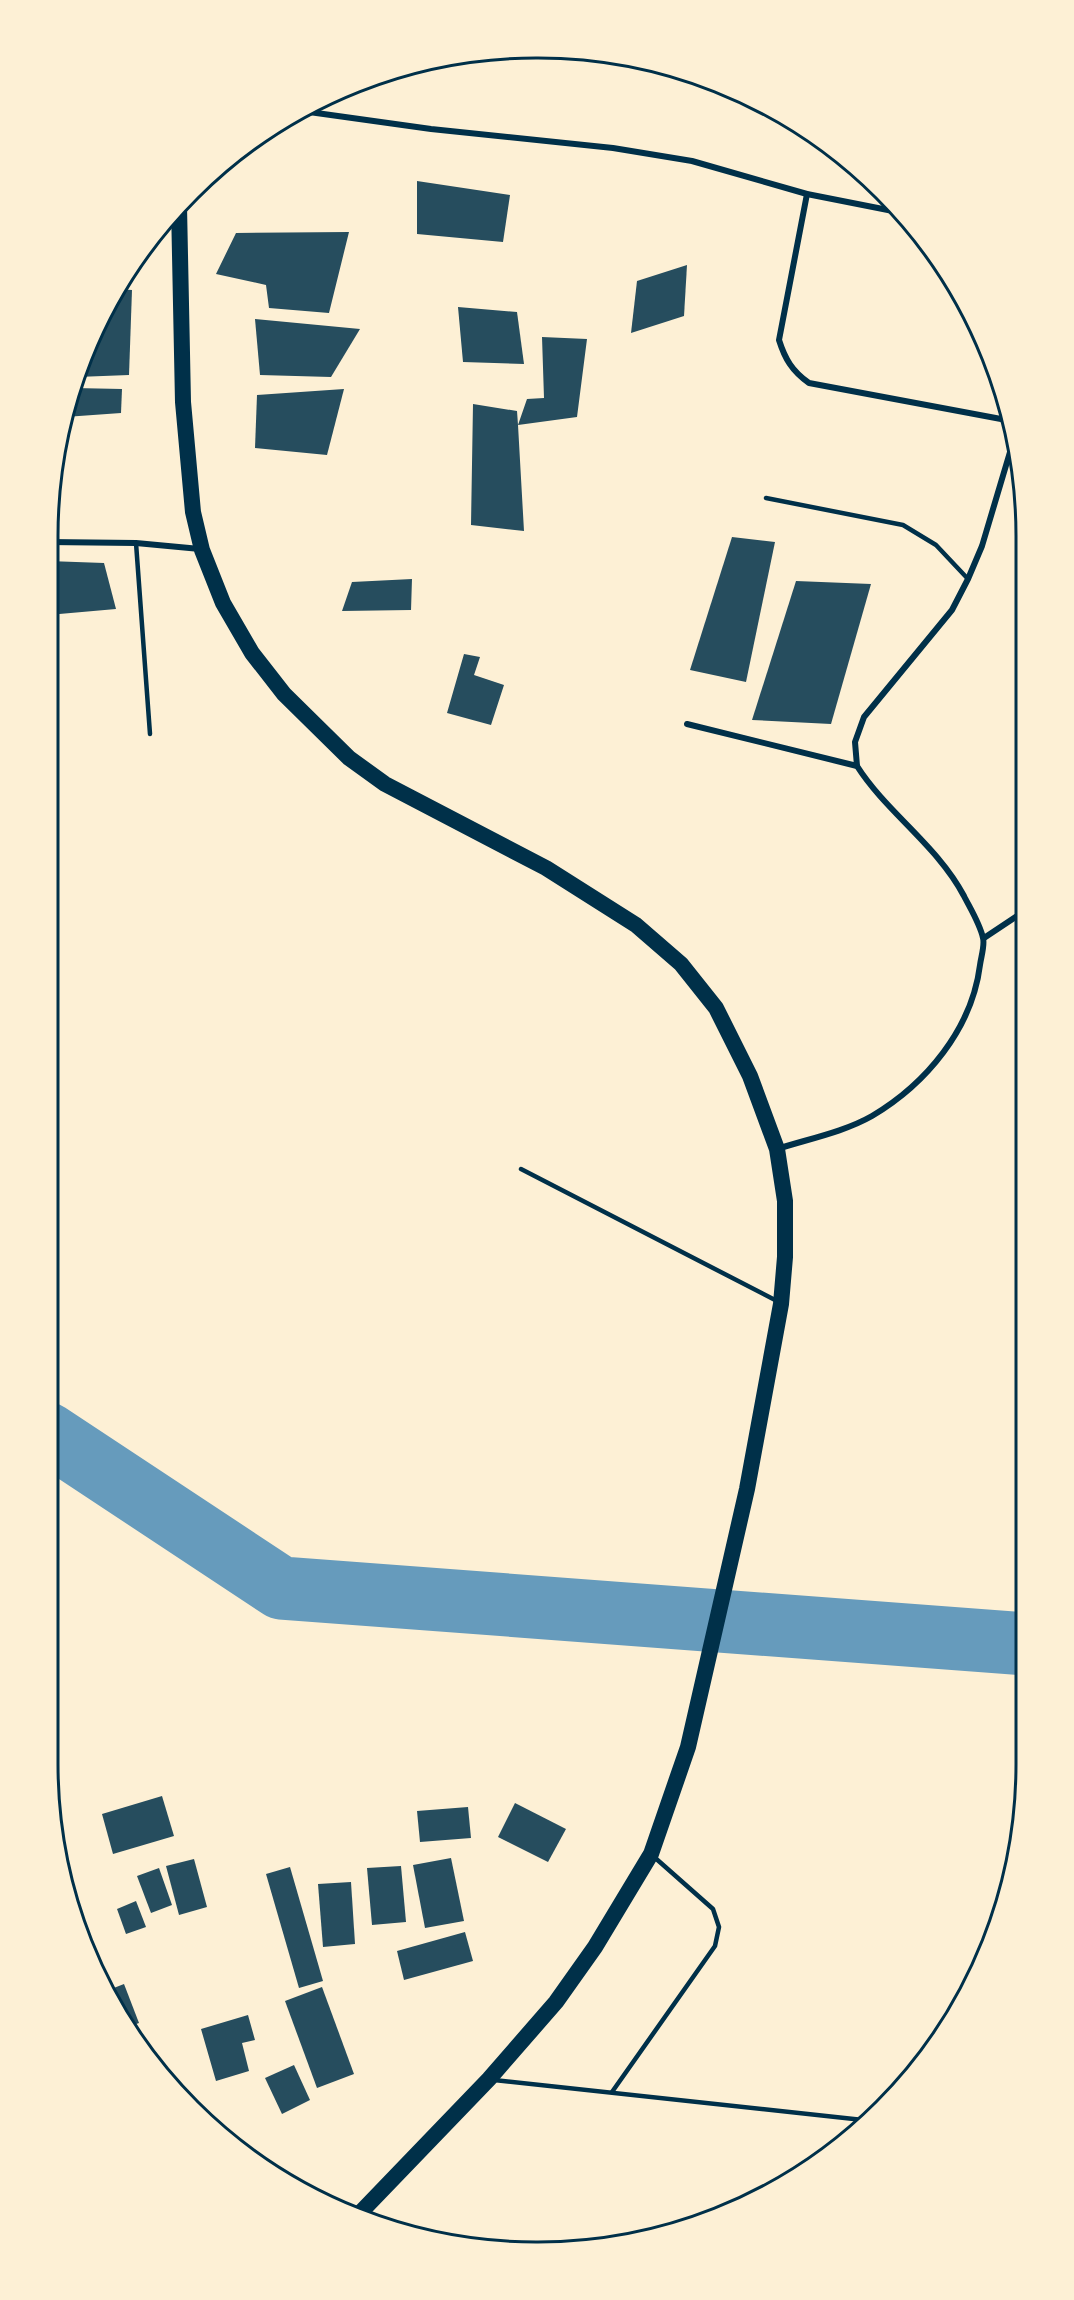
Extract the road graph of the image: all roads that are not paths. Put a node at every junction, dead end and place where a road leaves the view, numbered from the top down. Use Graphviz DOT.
graph roads {
  1 [pos="316,113"];
  2 [pos="807,194"];
  3 [pos="885,209"];
  4 [pos="179,220"];
  5 [pos="1000,419"];
  6 [pos="1009,460"];
  7 [pos="766,498"];
  8 [pos="58,542"];
  9 [pos="136,543"];
  10 [pos="202,550"];
  11 [pos="968,579"];
  12 [pos="687,724"];
  13 [pos="150,734"];
  14 [pos="857,766"];
  15 [pos="1016,917"];
  16 [pos="984,938"];
  17 [pos="777,1149"];
  18 [pos="520,1169"];
  19 [pos="781,1304"];
  20 [pos="651,1854"];
  21 [pos="489,2079"];
  22 [pos="612,2093"];
  23 [pos="856,2119"];
  24 [pos="364,2209"];
  1 -- 2 [label="street"];
  2 -- 3 [label="street"];
  2 -- 5 [label="street"];
  4 -- 10 [label="highway"];
  6 -- 11 [label="street"];
  7 -- 11 [label="lane"];
  8 -- 9 [label="street"];
  9 -- 10 [label="street"];
  9 -- 13 [label="lane"];
  10 -- 17 [label="highway"];
  11 -- 14 [label="street"];
  12 -- 14 [label="street"];
  14 -- 16 [label="street"];
  15 -- 16 [label="street"];
  16 -- 17 [label="street"];
  17 -- 19 [label="highway"];
  18 -- 19 [label="lane"];
  19 -- 20 [label="highway"];
  20 -- 21 [label="highway"];
  20 -- 22 [label="lane"];
  21 -- 22 [label="lane"];
  21 -- 24 [label="highway"];
  22 -- 23 [label="lane"];
}
